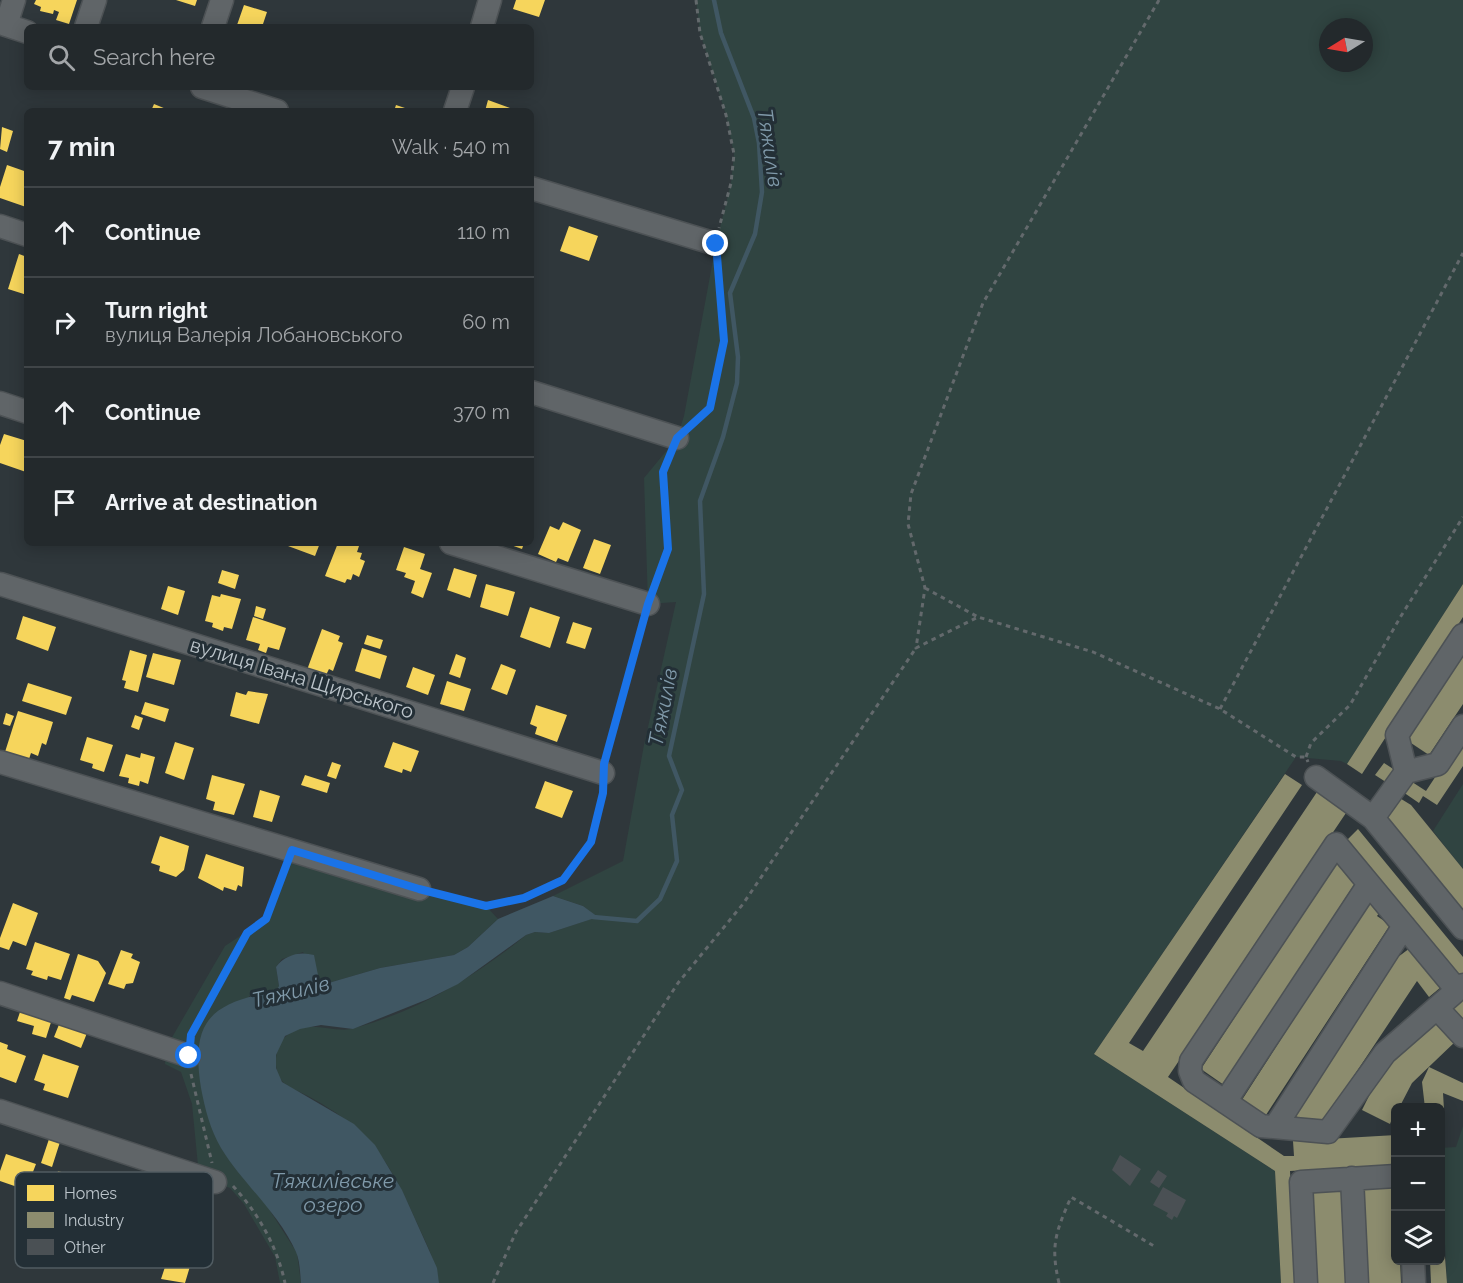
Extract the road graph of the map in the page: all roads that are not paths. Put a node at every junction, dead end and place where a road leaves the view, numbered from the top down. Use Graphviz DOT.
graph roads {
  1 [pos="14,0"];
  2 [pos="94,0"];
  3 [pos="222,0"];
  4 [pos="490,0"];
  5 [pos="87,24"];
  6 [pos="214,24"];
  7 [pos="483,24"];
  8 [pos="11,27"];
  9 [pos="211,90"];
  10 [pos="462,90"];
  11 [pos="268,108"];
  12 [pos="456,108"];
  13 [pos="534,190"];
  14 [pos="0,226"];
  15 [pos="24,234"];
  16 [pos="716,244"];
  17 [pos="534,394"];
  18 [pos="0,403"];
  19 [pos="24,411"];
  20 [pos="677,438"];
  21 [pos="461,546"];
  22 [pos="0,584"];
  23 [pos="648,604"];
  24 [pos="1463,635"];
  25 [pos="1463,726"];
  26 [pos="0,762"];
  27 [pos="1311,767"];
  28 [pos="1406,772"];
  29 [pos="603,773"];
  30 [pos="1373,818"];
  31 [pos="1369,884"];
  32 [pos="419,889"];
  33 [pos="1404,926"];
  34 [pos="1463,928"];
  35 [pos="1460,988"];
  36 [pos="0,993"];
  37 [pos="1437,1008"];
  38 [pos="1463,1036"];
  39 [pos="189,1056"];
  40 [pos="1226,1102"];
  41 [pos="0,1111"];
  42 [pos="1275,1127"];
  43 [pos="208,1172"];
  44 [pos="213,1174"];
  45 [pos="218,1175"];
  46 [pos="1391,1176"];
  47 [pos="1352,1179"];
  48 [pos="1413,1265"];
  49 [pos="1306,1283"];
  50 [pos="1357,1283"];
  51 [pos="1414,1283"];
  1 -- 8 [label="street"];
  2 -- 5 [label="street"];
  3 -- 6 [label="street"];
  4 -- 7 [label="street"];
  9 -- 11 [label="street"];
  10 -- 12 [label="street"];
  13 -- 16 [label="street"];
  14 -- 15 [label="street"];
  17 -- 20 [label="street"];
  18 -- 19 [label="street"];
  21 -- 23 [label="street"];
  22 -- 29 [label="street, вулиця Івана Щирського"];
  24 -- 28 [label="street"];
  25 -- 28 [label="street"];
  26 -- 32 [label="street"];
  27 -- 30 [label="street"];
  28 -- 30 [label="street"];
  30 -- 34 [label="street"];
  31 -- 33 [label="street"];
  31 -- 40 [label="street"];
  31 -- 40 [label="street"];
  33 -- 35 [label="street"];
  33 -- 42 [label="street"];
  35 -- 37 [label="street"];
  36 -- 39 [label="street"];
  37 -- 38 [label="street"];
  37 -- 42 [label="street"];
  40 -- 42 [label="street"];
  41 -- 43 [label="street"];
  44 -- 45 [label="street"];
  46 -- 47 [label="street"];
  47 -- 49 [label="street"];
  47 -- 50 [label="street"];
  48 -- 51 [label="street"];
}
